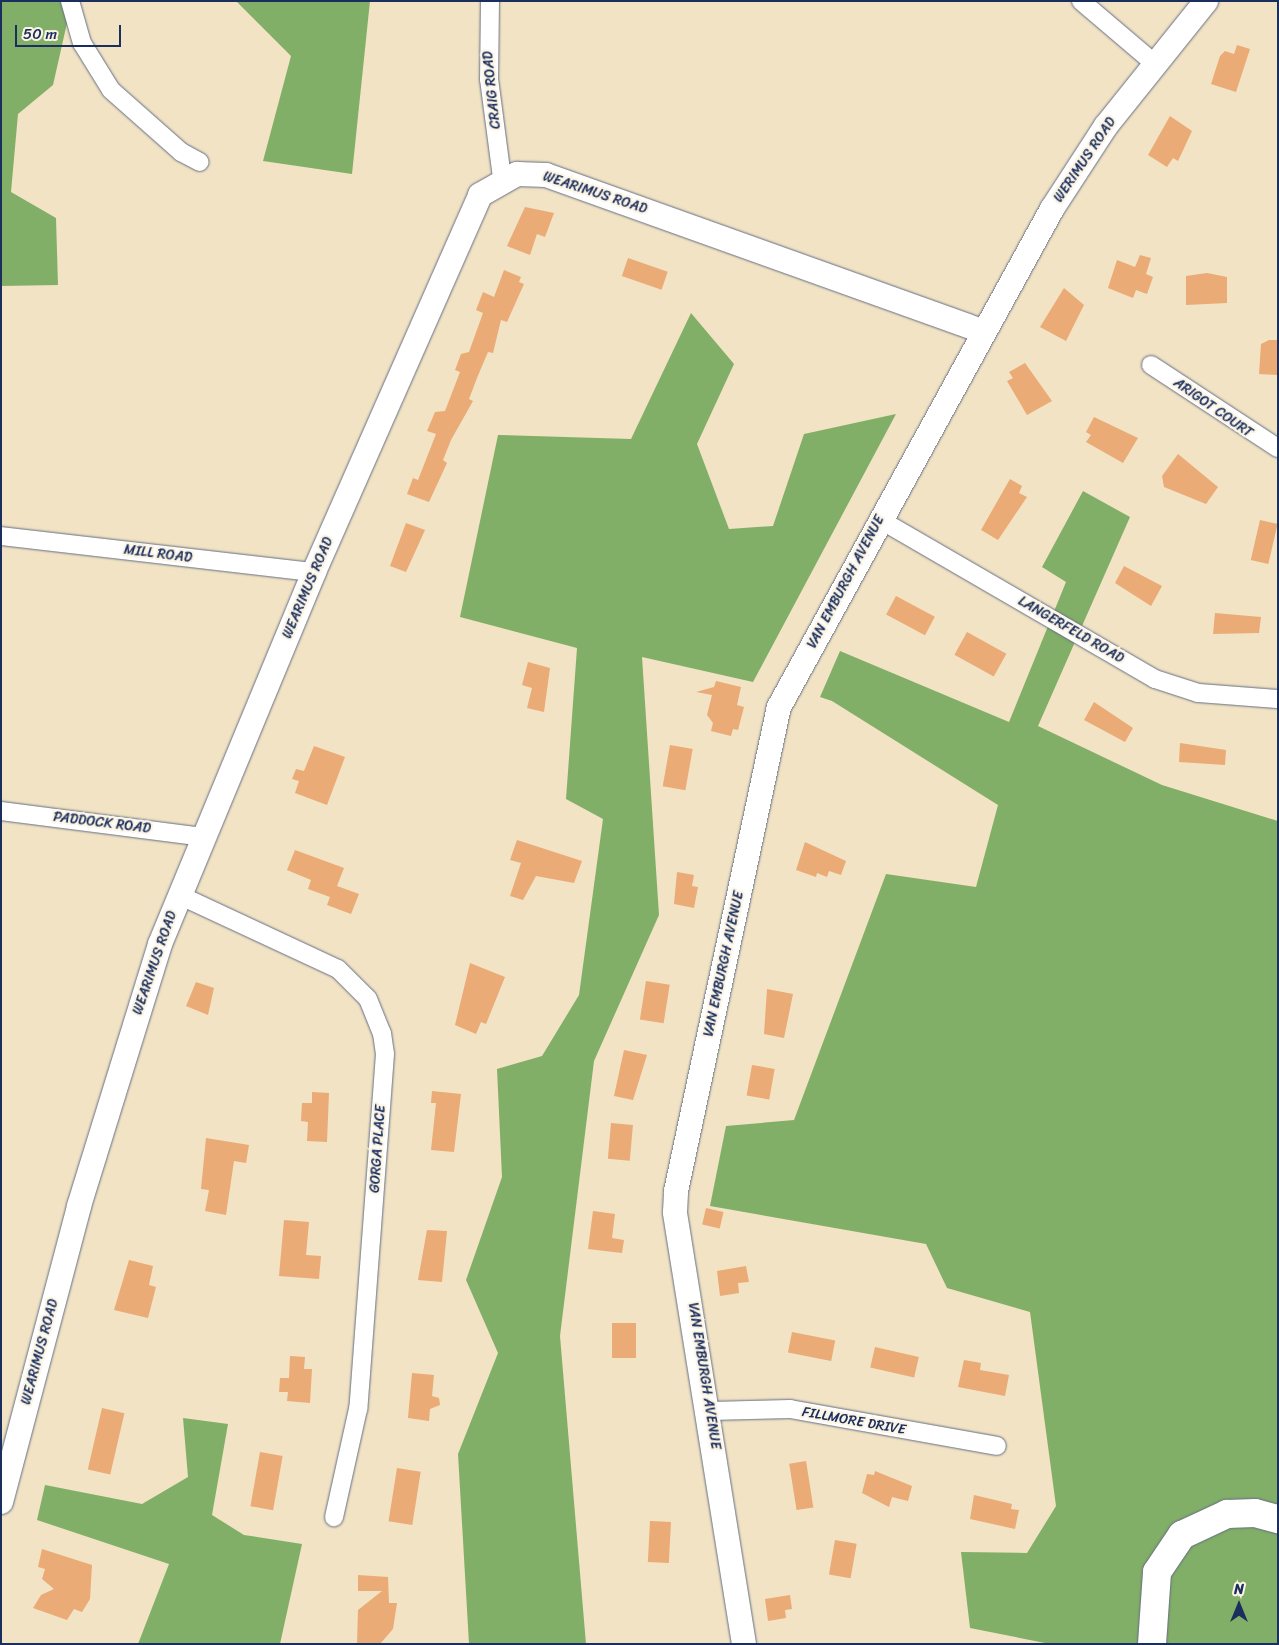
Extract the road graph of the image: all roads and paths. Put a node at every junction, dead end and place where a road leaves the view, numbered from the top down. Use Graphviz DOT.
graph roads {
  1 [pos="70,1"];
  2 [pos="490,1"];
  3 [pos="1082,1"];
  4 [pos="1206,1"];
  5 [pos="1155,64"];
  6 [pos="200,162"];
  7 [pos="502,178"];
  8 [pos="982,331"];
  9 [pos="1151,365"];
  10 [pos="1278,448"];
  11 [pos="880,519"];
  12 [pos="1,536"];
  13 [pos="314,572"];
  14 [pos="1278,699"];
  15 [pos="1,811"];
  16 [pos="203,837"];
  17 [pos="179,895"];
  18 [pos="710,1411"];
  19 [pos="997,1446"];
  20 [pos="1,1502"];
  21 [pos="334,1517"];
  22 [pos="1278,1519"];
  23 [pos="744,1644"];
  24 [pos="1152,1644"];
  1 -- 6 [label="street"];
  2 -- 7 [label="street, CRAIG ROAD"];
  3 -- 5 [label="street"];
  4 -- 5 [label="street, WERIMUS ROAD"];
  5 -- 8 [label="street, WERIMUS ROAD"];
  7 -- 8 [label="street, WEARIMUS ROAD"];
  7 -- 13 [label="street, WEARIMUS ROAD"];
  8 -- 11 [label="street, VAN EMBURGH AVENUE"];
  9 -- 10 [label="street, ARIGOT COURT"];
  11 -- 14 [label="street, LANGERFELD ROAD"];
  11 -- 18 [label="street, VAN EMBURGH AVENUE"];
  12 -- 13 [label="street, MILL ROAD"];
  13 -- 16 [label="street, WEARIMUS ROAD"];
  15 -- 16 [label="street, PADDOCK ROAD"];
  16 -- 17 [label="street, WEARIMUS ROAD"];
  17 -- 20 [label="street, WEARIMUS ROAD"];
  17 -- 21 [label="street, GORGA PLACE"];
  18 -- 19 [label="street, FILLMORE DRIVE"];
  18 -- 23 [label="street, VAN EMBURGH AVENUE"];
  22 -- 24 [label="highway"];
}
